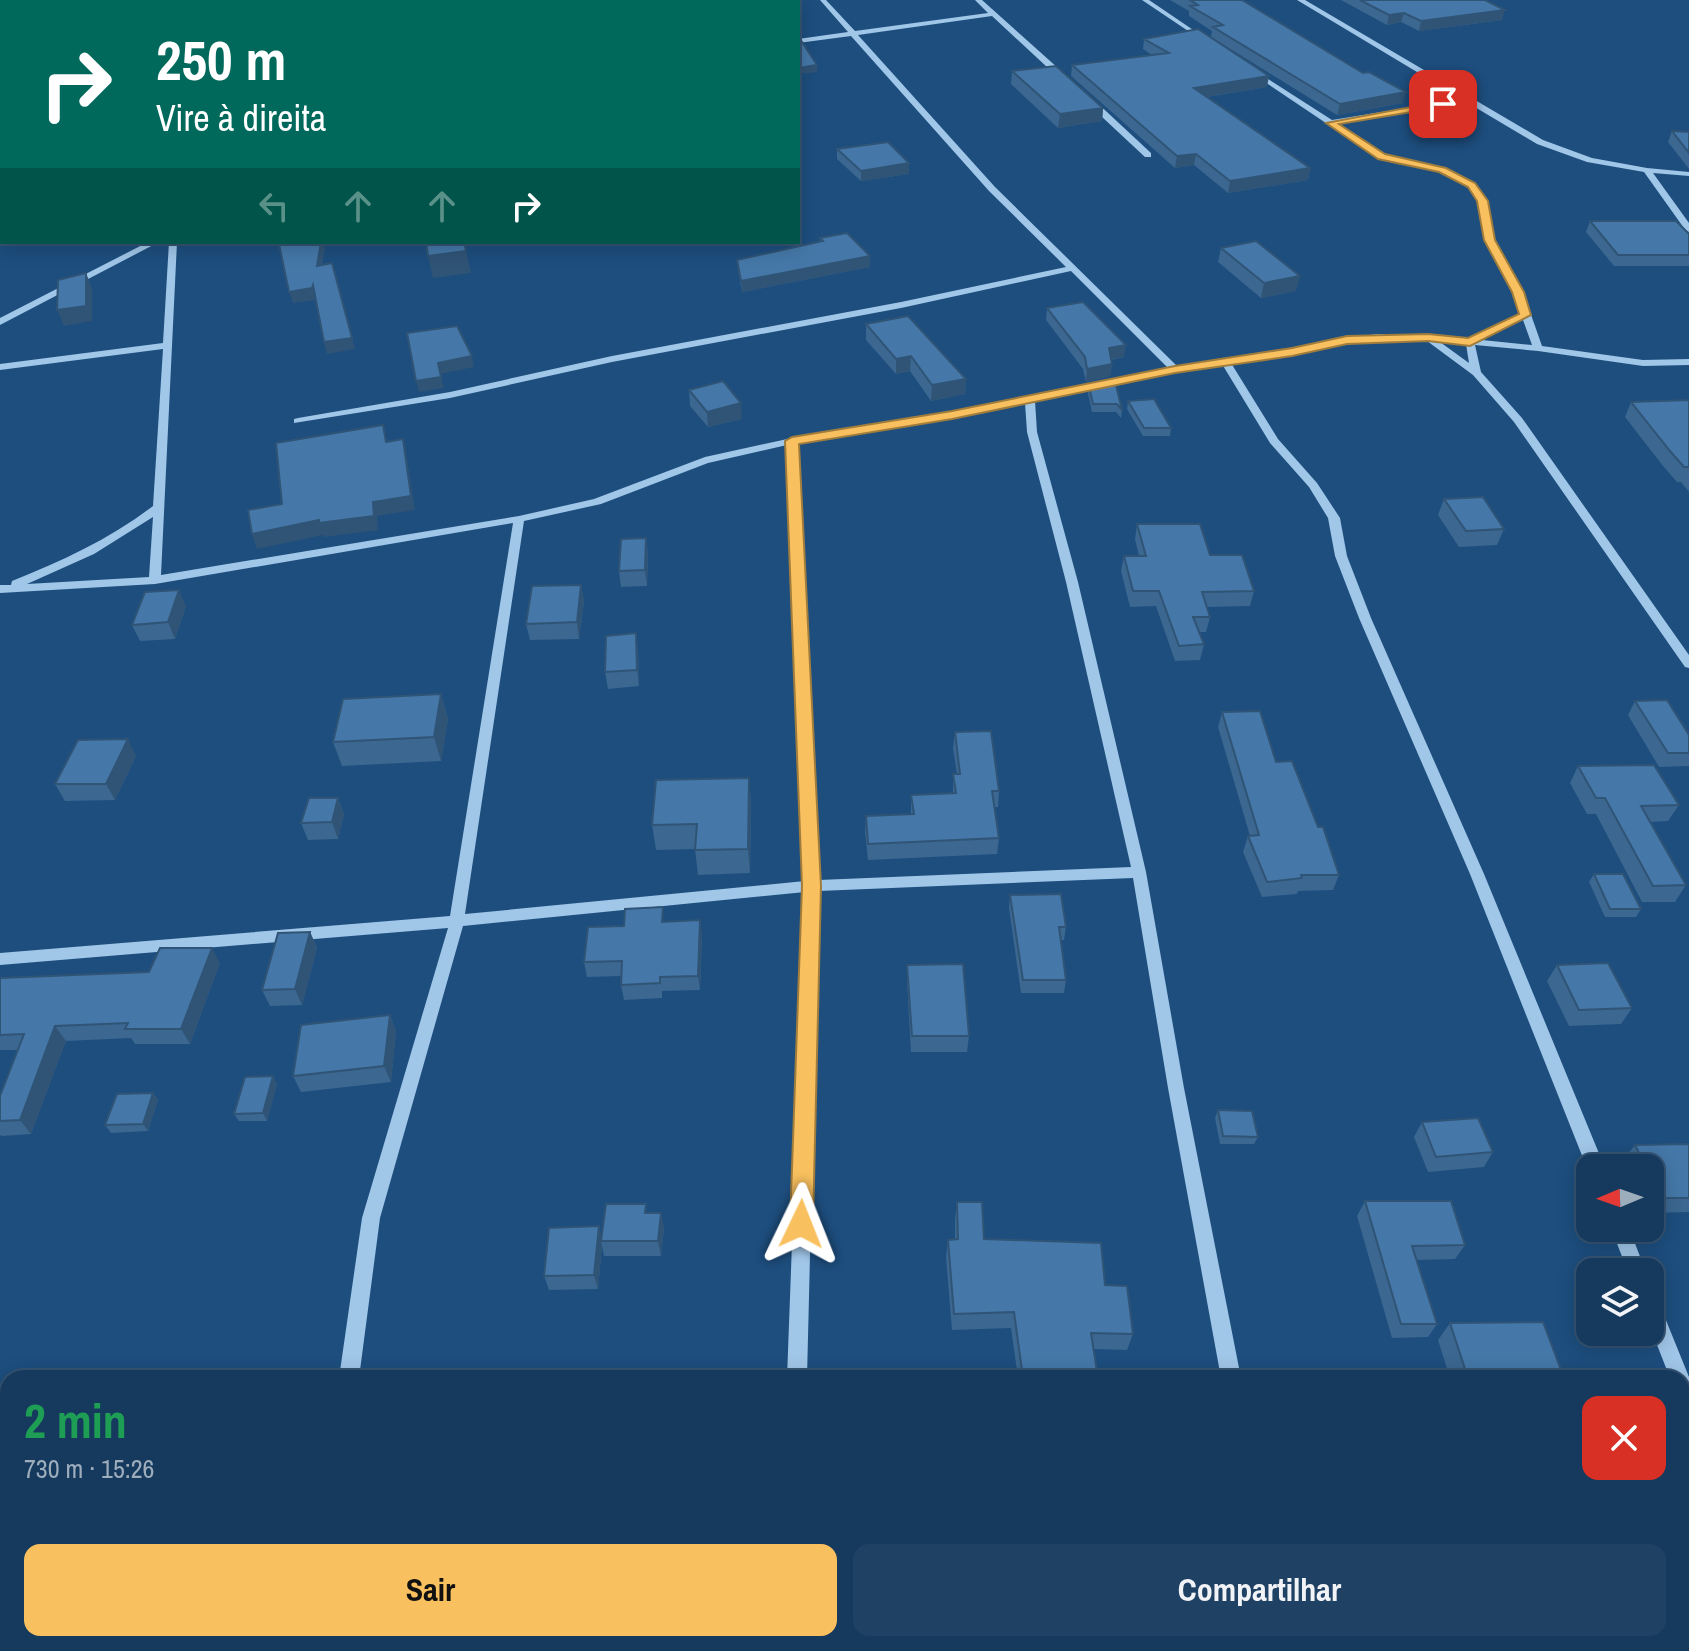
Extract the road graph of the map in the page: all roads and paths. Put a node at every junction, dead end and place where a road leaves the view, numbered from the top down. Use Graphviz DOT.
graph roads {
  1 [pos="823,0"];
  2 [pos="978,0"];
  3 [pos="1145,0"];
  4 [pos="1300,0"];
  5 [pos="994,14"];
  6 [pos="852,33"];
  7 [pos="800,41"];
  8 [pos="1211,44"];
  9 [pos="1238,61"];
  10 [pos="1071,84"];
  11 [pos="1082,95"];
  12 [pos="1471,100"];
  13 [pos="1330,123"];
  14 [pos="1148,155"];
  15 [pos="1647,170"];
  16 [pos="1689,174"];
  17 [pos="1689,229"];
  18 [pos="151,244"];
  19 [pos="173,244"];
  20 [pos="1073,268"];
  21 [pos="1525,315"];
  22 [pos="0,322"];
  23 [pos="1428,338"];
  24 [pos="1470,342"];
  25 [pos="168,345"];
  26 [pos="1538,348"];
  27 [pos="1225,361"];
  28 [pos="1689,362"];
  29 [pos="0,367"];
  30 [pos="1175,369"];
  31 [pos="1476,373"];
  32 [pos="1030,398"];
  33 [pos="298,421"];
  34 [pos="792,441"];
  35 [pos="159,507"];
  36 [pos="519,519"];
  37 [pos="155,580"];
  38 [pos="2,589"];
  39 [pos="1689,664"];
  40 [pos="1139,872"];
  41 [pos="812,886"];
  42 [pos="457,921"];
  43 [pos="0,959"];
  44 [pos="1590,1154"];
  45 [pos="1664,1339"];
  46 [pos="350,1370"];
  47 [pos="797,1370"];
  48 [pos="1229,1370"];
  49 [pos="1677,1370"];
  1 -- 6 [label="street"];
  2 -- 5 [label="street"];
  3 -- 8 [label="street"];
  4 -- 12 [label="street"];
  5 -- 6 [label="street"];
  5 -- 10 [label="street"];
  6 -- 7 [label="street"];
  6 -- 20 [label="street"];
  9 -- 13 [label="street"];
  11 -- 14 [label="street"];
  12 -- 13 [label="street"];
  12 -- 15 [label="street"];
  13 -- 21 [label="street"];
  15 -- 16 [label="street"];
  15 -- 17 [label="street"];
  18 -- 22 [label="street"];
  19 -- 25 [label="street"];
  20 -- 30 [label="street"];
  20 -- 33 [label="street"];
  21 -- 24 [label="street"];
  21 -- 26 [label="street"];
  23 -- 24 [label="street"];
  23 -- 27 [label="street"];
  23 -- 31 [label="street"];
  24 -- 26 [label="street"];
  24 -- 31 [label="street"];
  25 -- 29 [label="street"];
  25 -- 35 [label="street"];
  26 -- 28 [label="street"];
  27 -- 30 [label="street"];
  27 -- 44 [label="street"];
  30 -- 32 [label="street"];
  31 -- 39 [label="street"];
  32 -- 34 [label="street"];
  32 -- 40 [label="street"];
  34 -- 36 [label="street"];
  34 -- 41 [label="street"];
  35 -- 37 [label="street"];
  35 -- 38 [label="street"];
  36 -- 37 [label="street"];
  36 -- 42 [label="street"];
  37 -- 38 [label="street"];
  40 -- 41 [label="street"];
  40 -- 48 [label="street"];
  41 -- 42 [label="street"];
  41 -- 47 [label="street"];
  42 -- 43 [label="street"];
  42 -- 46 [label="street"];
  45 -- 49 [label="street"];
}
